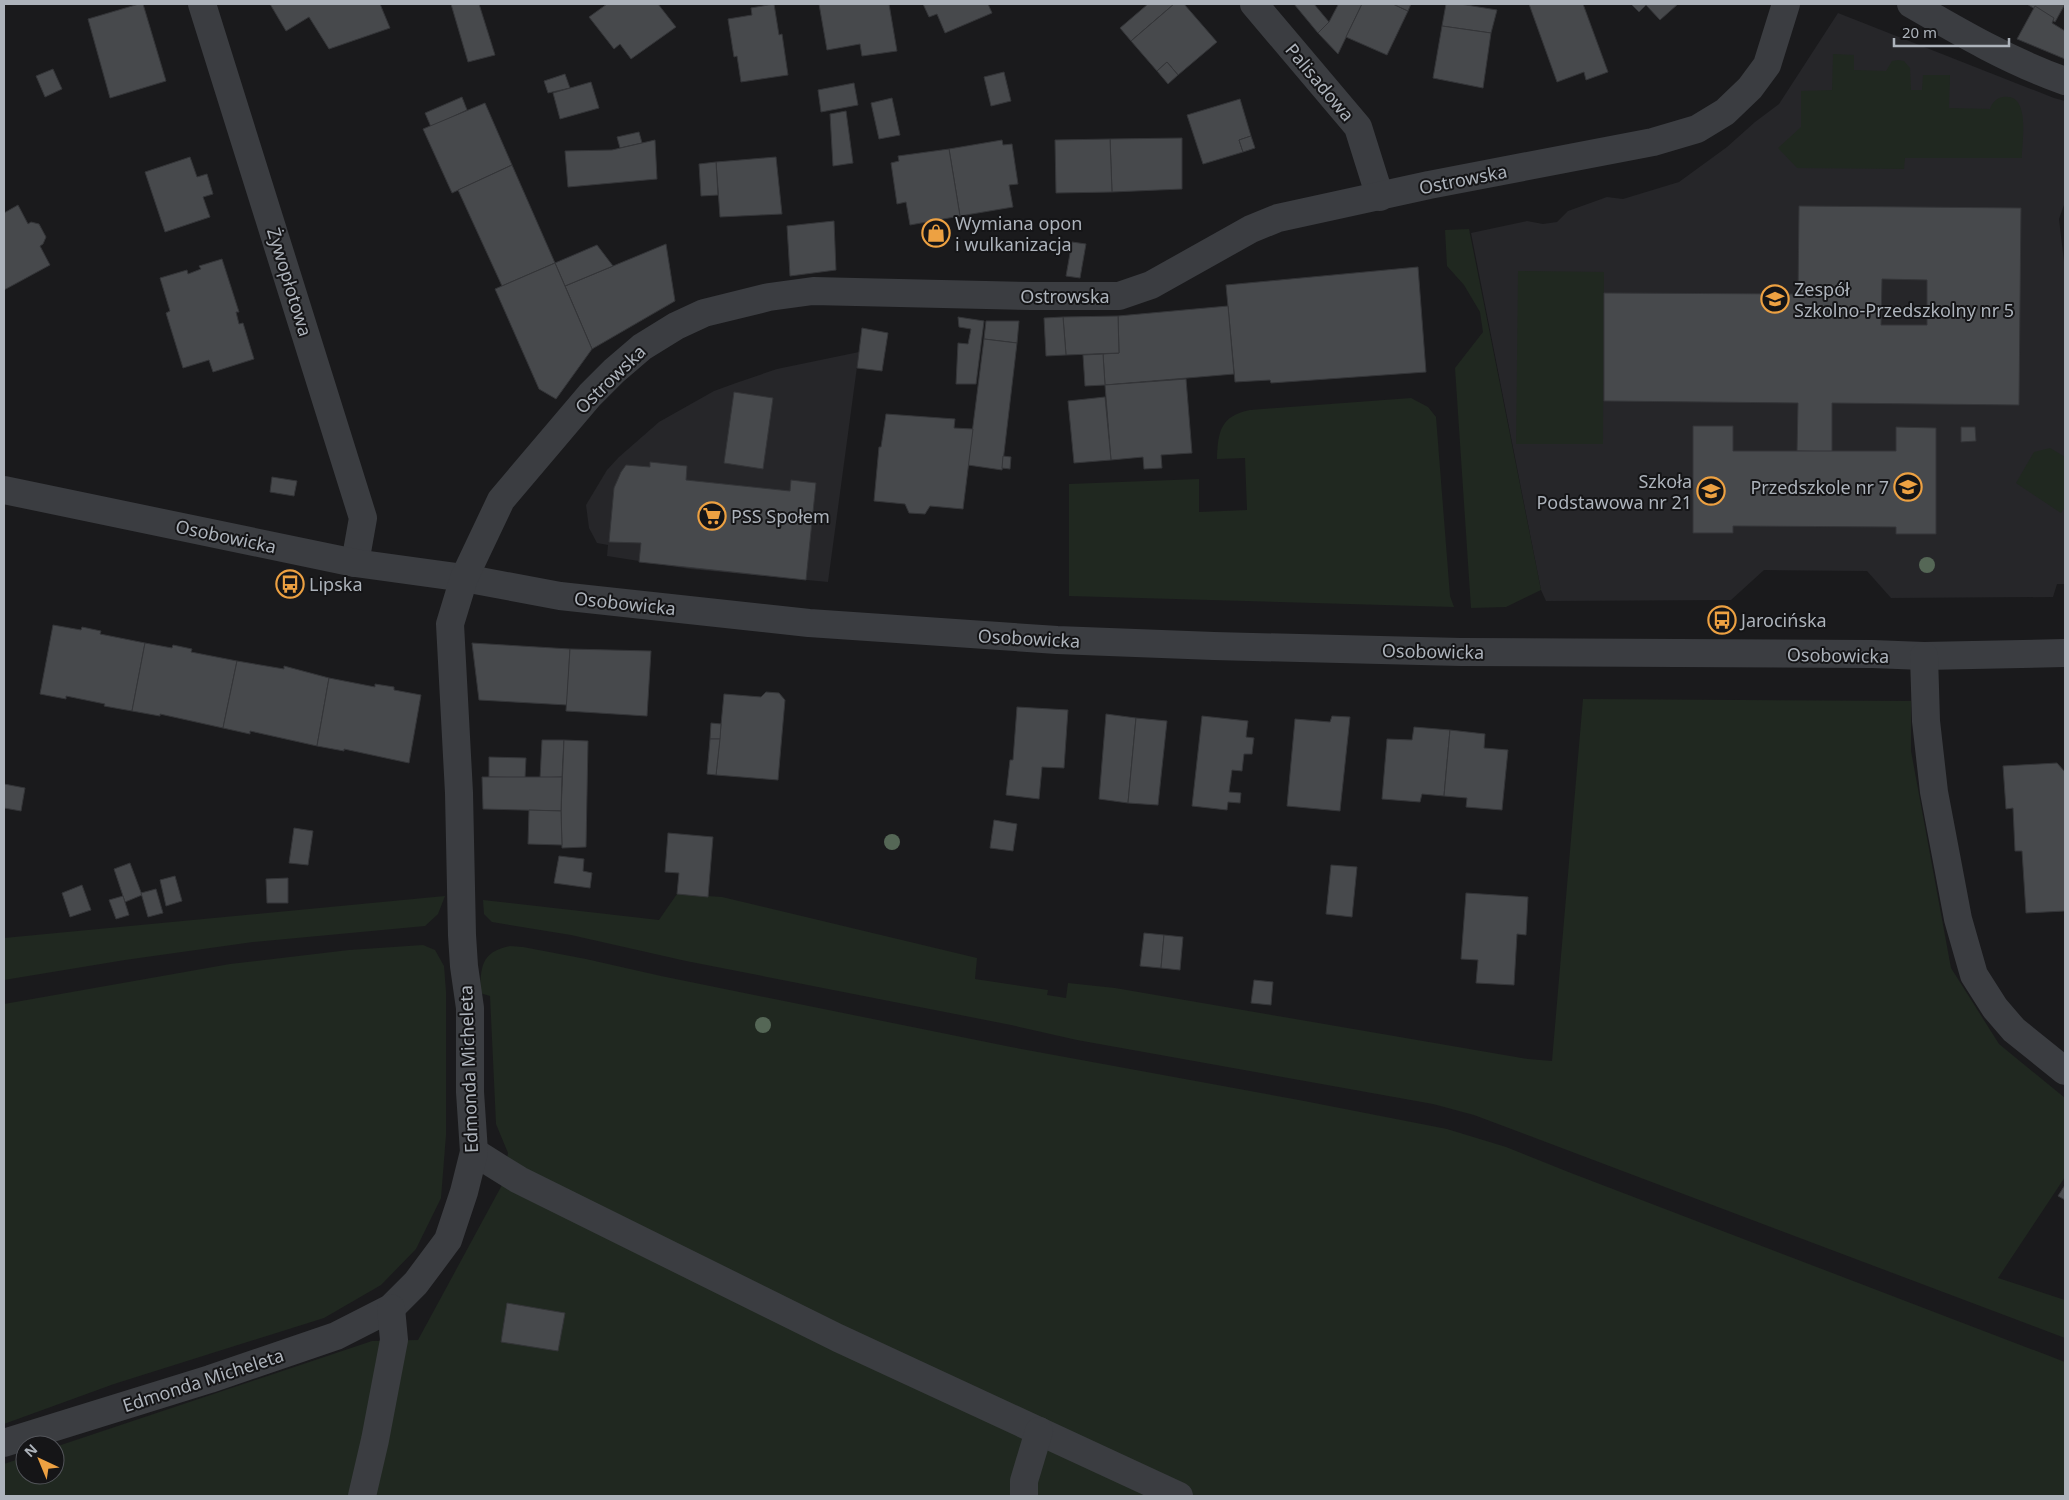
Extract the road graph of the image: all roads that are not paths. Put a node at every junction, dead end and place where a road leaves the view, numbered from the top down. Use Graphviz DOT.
graph roads {
  1 [pos="202,4"];
  2 [pos="1254,4"];
  3 [pos="1786,4"];
  4 [pos="1911,4"];
  5 [pos="2065,81"];
  6 [pos="1380,197"];
  7 [pos="4,490"];
  8 [pos="355,563"];
  9 [pos="464,578"];
  10 [pos="2065,654"];
  11 [pos="1924,656"];
  12 [pos="2065,1071"];
  13 [pos="474,1152"];
  14 [pos="391,1308"];
  15 [pos="1039,1430"];
  16 [pos="4,1443"];
  17 [pos="362,1496"];
  18 [pos="1024,1496"];
  19 [pos="1179,1496"];
  1 -- 8 [label="street, Żywopłotowa"];
  2 -- 6 [label="street, Palisadowa"];
  3 -- 6 [label="street, Ostrowska"];
  4 -- 5 [label="street"];
  6 -- 9 [label="street, Ostrowska"];
  7 -- 8 [label="street, Osobowicka"];
  8 -- 9 [label="street, Osobowicka"];
  9 -- 11 [label="street, Osobowicka"];
  9 -- 13 [label="street, Edmonda Micheleta"];
  10 -- 11 [label="street, Osobowicka"];
  11 -- 12 [label="street"];
  13 -- 14 [label="street, Edmonda Micheleta"];
  13 -- 15 [label="street"];
  14 -- 16 [label="street, Edmonda Micheleta"];
  14 -- 17 [label="street"];
  15 -- 18 [label="street"];
  15 -- 19 [label="street"];
}
